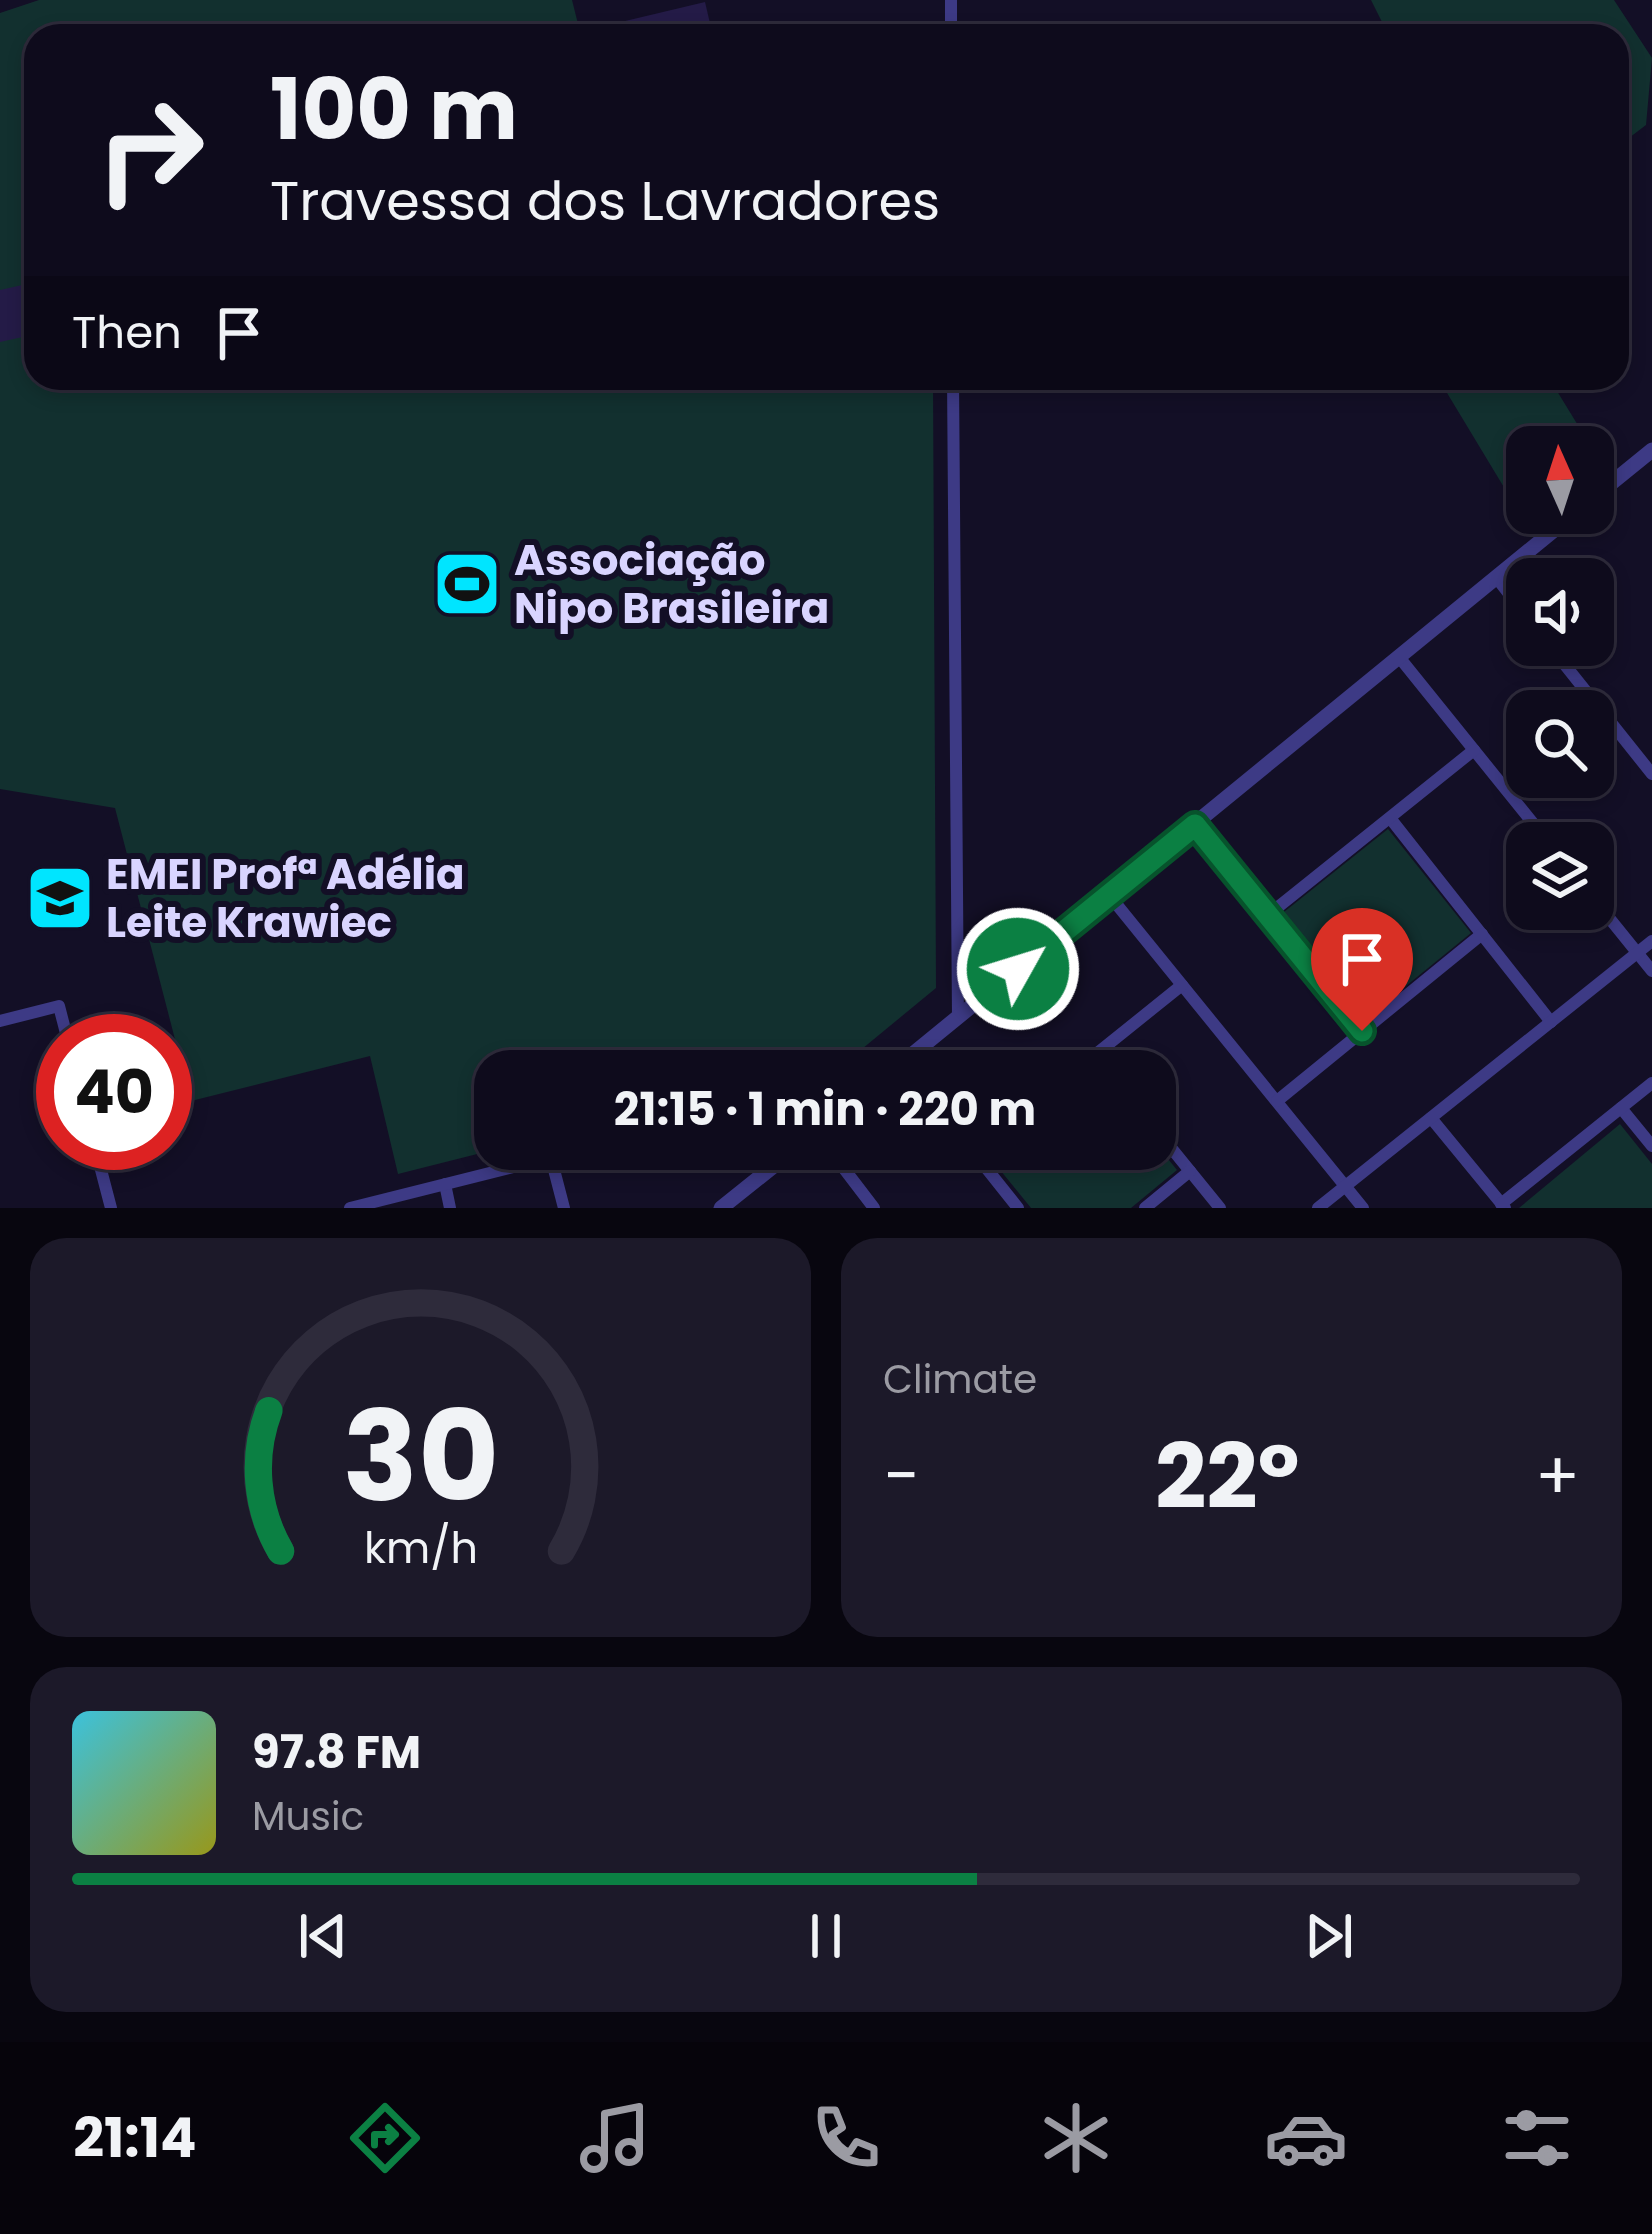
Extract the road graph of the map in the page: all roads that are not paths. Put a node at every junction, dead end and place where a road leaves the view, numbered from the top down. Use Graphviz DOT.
graph roads {
  1 [pos="953,390"];
  2 [pos="1652,450"];
  3 [pos="1614,481"];
  4 [pos="1548,534"];
  5 [pos="1496,577"];
  6 [pos="1506,590"];
  7 [pos="1399,657"];
  8 [pos="1567,666"];
  9 [pos="1474,750"];
  10 [pos="1652,774"];
  11 [pos="1390,818"];
  12 [pos="1532,822"];
  13 [pos="1195,825"];
  14 [pos="1109,895"];
  15 [pos="1268,915"];
  16 [pos="1614,924"];
  17 [pos="1483,934"];
  18 [pos="1652,941"];
  19 [pos="1638,953"];
  20 [pos="1652,971"];
  21 [pos="1182,985"];
  22 [pos="61,1014"];
  23 [pos="958,1018"];
  24 [pos="0,1021"];
  25 [pos="1551,1022"];
  26 [pos="1362,1031"];
  27 [pos="921,1050"];
  28 [pos="1101,1050"];
  29 [pos="1652,1084"];
  30 [pos="1276,1101"];
  31 [pos="1622,1108"];
  32 [pos="1431,1118"];
  33 [pos="1652,1146"];
  34 [pos="1176,1154"];
  35 [pos="101,1170"];
  36 [pos="502,1170"];
  37 [pos="554,1170"];
  38 [pos="769,1170"];
  39 [pos="845,1170"];
  40 [pos="989,1170"];
  41 [pos="1190,1171"];
  42 [pos="445,1184"];
  43 [pos="1346,1186"];
  44 [pos="1503,1206"];
  45 [pos="111,1208"];
  46 [pos="350,1208"];
  47 [pos="450,1208"];
  48 [pos="564,1208"];
  49 [pos="722,1208"];
  50 [pos="874,1208"];
  51 [pos="1018,1208"];
  52 [pos="1145,1208"];
  53 [pos="1220,1208"];
  54 [pos="1318,1208"];
  55 [pos="1364,1208"];
  1 -- 23 [label="street"];
  2 -- 3 [label="street"];
  4 -- 5 [label="street"];
  5 -- 6 [label="street"];
  5 -- 7 [label="street"];
  7 -- 9 [label="street"];
  7 -- 13 [label="street"];
  8 -- 10 [label="street"];
  9 -- 11 [label="street"];
  9 -- 12 [label="street"];
  11 -- 15 [label="street"];
  11 -- 17 [label="street"];
  13 -- 14 [label="street"];
  13 -- 15 [label="street"];
  14 -- 21 [label="street"];
  14 -- 23 [label="street"];
  15 -- 26 [label="street"];
  16 -- 19 [label="street"];
  17 -- 25 [label="street"];
  17 -- 26 [label="street"];
  18 -- 19 [label="street"];
  19 -- 20 [label="street"];
  19 -- 25 [label="street"];
  21 -- 28 [label="street"];
  21 -- 30 [label="street"];
  22 -- 24 [label="street"];
  23 -- 27 [label="street"];
  25 -- 32 [label="street"];
  26 -- 30 [label="street"];
  29 -- 31 [label="street"];
  30 -- 43 [label="street"];
  31 -- 33 [label="street"];
  31 -- 44 [label="street"];
  32 -- 43 [label="street"];
  32 -- 44 [label="street"];
  34 -- 41 [label="street"];
  35 -- 45 [label="street"];
  36 -- 42 [label="street"];
  37 -- 48 [label="street"];
  38 -- 49 [label="street"];
  39 -- 50 [label="street"];
  40 -- 51 [label="street"];
  41 -- 52 [label="street"];
  41 -- 53 [label="street"];
  42 -- 46 [label="street"];
  42 -- 47 [label="street"];
  43 -- 54 [label="street"];
  43 -- 55 [label="street"];
}
